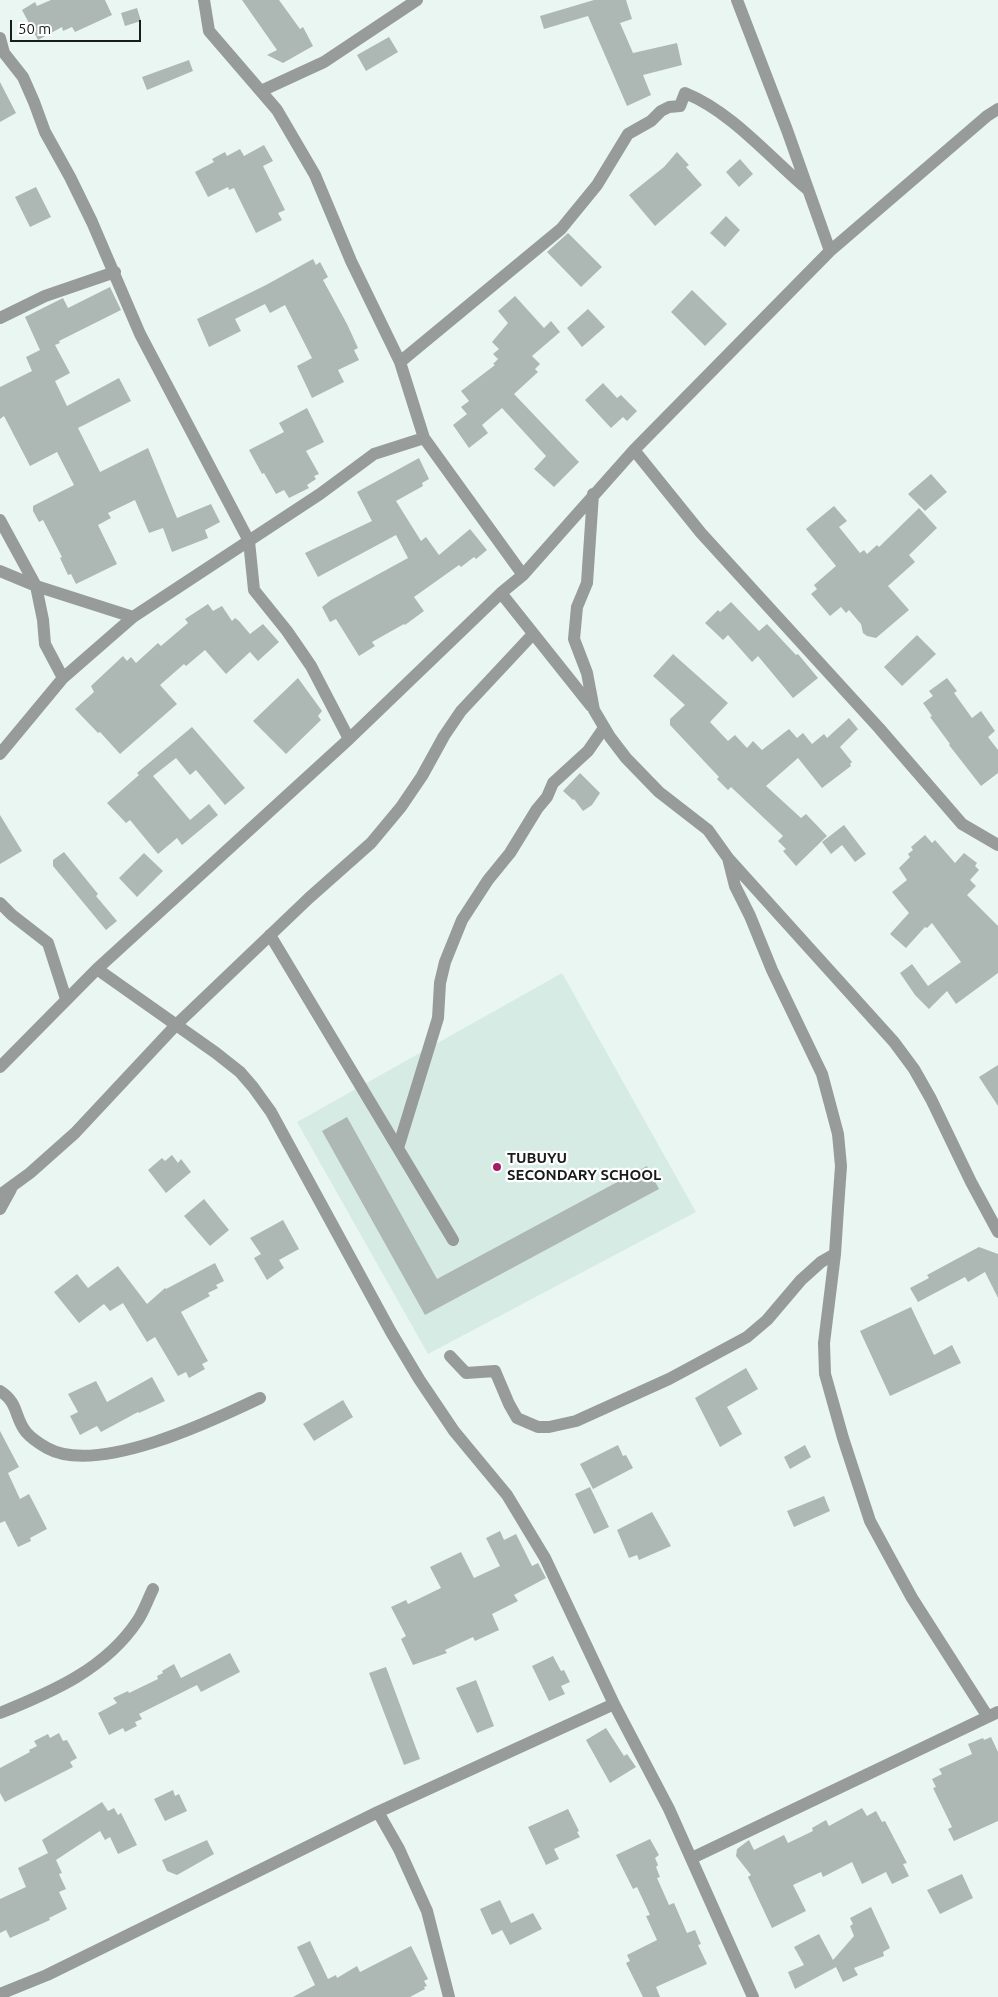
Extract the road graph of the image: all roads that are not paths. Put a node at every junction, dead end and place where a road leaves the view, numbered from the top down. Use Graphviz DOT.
graph roads {
  1 [pos="204,0"];
  2 [pos="416,0"];
  3 [pos="737,0"];
  4 [pos="0,38"];
  5 [pos="261,91"];
  6 [pos="998,109"];
  7 [pos="807,190"];
  8 [pos="830,251"];
  9 [pos="115,272"];
  10 [pos="0,318"];
  11 [pos="400,362"];
  12 [pos="424,438"];
  13 [pos="634,450"];
  14 [pos="593,494"];
  15 [pos="0,520"];
  16 [pos="249,541"];
  17 [pos="0,571"];
  18 [pos="523,575"];
  19 [pos="36,586"];
  20 [pos="501,593"];
  21 [pos="133,617"];
  22 [pos="533,634"];
  23 [pos="63,678"];
  24 [pos="594,710"];
  25 [pos="604,728"];
  26 [pos="348,739"];
  27 [pos="0,754"];
  28 [pos="998,845"];
  29 [pos="728,858"];
  30 [pos="0,903"];
  31 [pos="270,935"];
  32 [pos="97,969"];
  33 [pos="66,999"];
  34 [pos="176,1025"];
  35 [pos="0,1067"];
  36 [pos="398,1148"];
  37 [pos="13,1186"];
  38 [pos="0,1195"];
  39 [pos="0,1209"];
  40 [pos="998,1232"];
  41 [pos="453,1240"];
  42 [pos="835,1254"];
  43 [pos="450,1356"];
  44 [pos="0,1391"];
  45 [pos="260,1398"];
  46 [pos="153,1589"];
  47 [pos="614,1704"];
  48 [pos="0,1713"];
  49 [pos="993,1714"];
  50 [pos="378,1812"];
  51 [pos="692,1858"];
  52 [pos="0,1994"];
  53 [pos="449,1997"];
  54 [pos="753,1997"];
  1 -- 5 [label="street"];
  2 -- 5 [label="street"];
  3 -- 7 [label="street"];
  4 -- 9 [label="street"];
  5 -- 11 [label="street"];
  6 -- 8 [label="street"];
  7 -- 8 [label="street"];
  7 -- 11 [label="street"];
  8 -- 13 [label="street"];
  9 -- 10 [label="street"];
  9 -- 16 [label="street"];
  11 -- 12 [label="street"];
  12 -- 16 [label="street"];
  12 -- 18 [label="street"];
  13 -- 14 [label="street"];
  13 -- 28 [label="street"];
  14 -- 18 [label="street"];
  14 -- 24 [label="street"];
  15 -- 19 [label="street"];
  16 -- 21 [label="street"];
  16 -- 26 [label="street"];
  17 -- 19 [label="street"];
  18 -- 20 [label="street"];
  19 -- 21 [label="street"];
  19 -- 23 [label="street"];
  20 -- 22 [label="street"];
  20 -- 26 [label="street"];
  21 -- 23 [label="street"];
  22 -- 24 [label="street"];
  22 -- 31 [label="street"];
  23 -- 27 [label="street"];
  24 -- 25 [label="street"];
  25 -- 29 [label="street"];
  25 -- 36 [label="street"];
  26 -- 32 [label="street"];
  29 -- 40 [label="street"];
  29 -- 42 [label="street"];
  30 -- 33 [label="street"];
  31 -- 34 [label="street"];
  31 -- 36 [label="street"];
  32 -- 33 [label="street"];
  32 -- 34 [label="street"];
  33 -- 35 [label="street"];
  34 -- 37 [label="street"];
  34 -- 47 [label="street"];
  36 -- 41 [label="street"];
  37 -- 38 [label="street"];
  37 -- 39 [label="street"];
  42 -- 43 [label="street"];
  42 -- 49 [label="street"];
  44 -- 45 [label="street"];
  46 -- 48 [label="street"];
  47 -- 50 [label="street"];
  47 -- 51 [label="street"];
  49 -- 51 [label="street"];
  50 -- 52 [label="street"];
  50 -- 53 [label="street"];
  51 -- 54 [label="street"];
}
